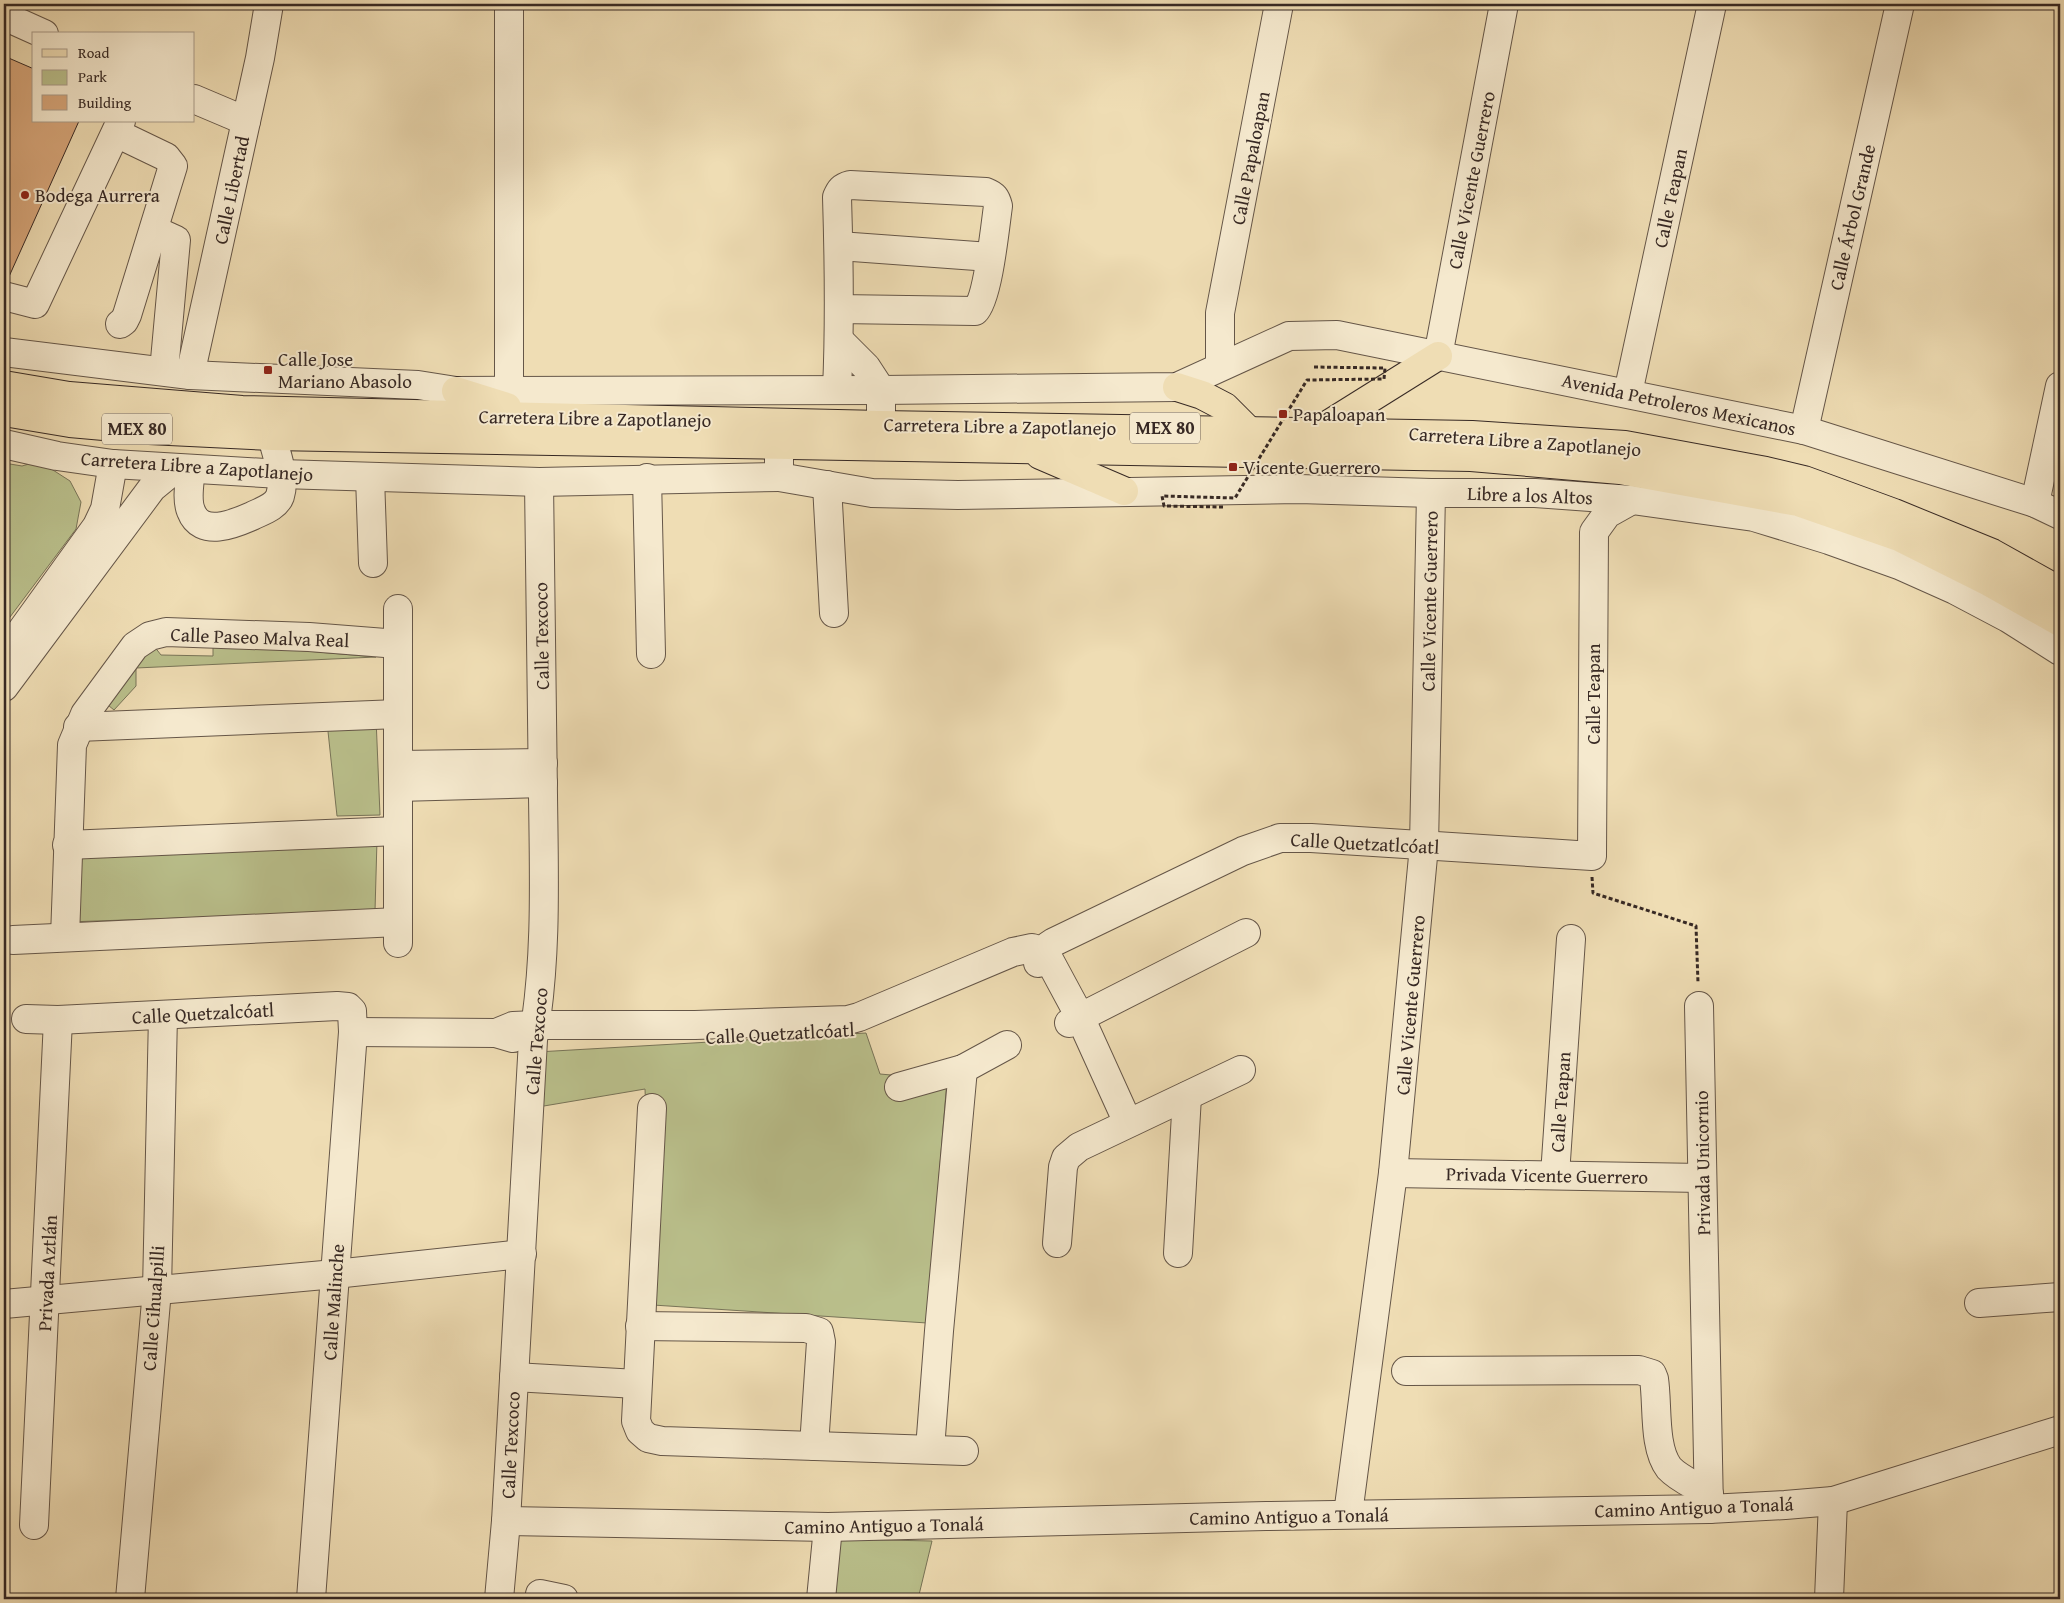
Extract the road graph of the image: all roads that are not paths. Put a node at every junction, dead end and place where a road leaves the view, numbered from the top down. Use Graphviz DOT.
graph roads {
  1 [pos="270,4"];
  2 [pos="508,4"];
  3 [pos="1279,4"];
  4 [pos="1504,4"];
  5 [pos="1712,4"];
  6 [pos="1900,4"];
  7 [pos="4,16"];
  8 [pos="40,32"];
  9 [pos="195,99"];
  10 [pos="246,121"];
  11 [pos="118,127"];
  12 [pos="154,230"];
  13 [pos="839,246"];
  14 [pos="990,257"];
  15 [pos="4,296"];
  16 [pos="839,309"];
  17 [pos="120,324"];
  18 [pos="839,340"];
  19 [pos="4,352"];
  20 [pos="1438,356"];
  21 [pos="1220,366"];
  22 [pos="164,371"];
  23 [pos="190,375"];
  24 [pos="4,385"];
  25 [pos="2060,386"];
  26 [pos="1177,387"];
  27 [pos="837,389"];
  28 [pos="509,390"];
  29 [pos="881,390"];
  30 [pos="456,391"];
  31 [pos="1628,393"];
  32 [pos="4,412"];
  33 [pos="537,417"];
  34 [pos="882,424"];
  35 [pos="1247,430"];
  36 [pos="1804,430"];
  37 [pos="1318,431"];
  38 [pos="272,436"];
  39 [pos="4,444"];
  40 [pos="779,444"];
  41 [pos="1027,449"];
  42 [pos="1304,454"];
  43 [pos="114,464"];
  44 [pos="183,469"];
  45 [pos="281,474"];
  46 [pos="370,477"];
  47 [pos="779,477"];
  48 [pos="648,478"];
  49 [pos="539,482"];
  50 [pos="827,485"];
  51 [pos="1300,489"];
  52 [pos="1124,492"];
  53 [pos="1431,493"];
  54 [pos="1535,493"];
  55 [pos="1632,500"];
  56 [pos="2035,503"];
  57 [pos="1756,506"];
  58 [pos="2060,515"];
  59 [pos="1594,532"];
  60 [pos="373,563"];
  61 [pos="2060,591"];
  62 [pos="398,609"];
  63 [pos="834,613"];
  64 [pos="2060,622"];
  65 [pos="398,644"];
  66 [pos="2060,651"];
  67 [pos="651,654"];
  68 [pos="4,656"];
  69 [pos="4,687"];
  70 [pos="398,714"];
  71 [pos="78,728"];
  72 [pos="543,773"];
  73 [pos="398,776"];
  74 [pos="398,831"];
  75 [pos="67,845"];
  76 [pos="1424,846"];
  77 [pos="1592,856"];
  78 [pos="1246,933"];
  79 [pos="65,937"];
  80 [pos="1571,939"];
  81 [pos="13,940"];
  82 [pos="1042,958"];
  83 [pos="1700,1006"];
  84 [pos="163,1015"];
  85 [pos="26,1019"];
  86 [pos="58,1020"];
  87 [pos="351,1020"];
  88 [pos="1074,1020"];
  89 [pos="535,1033"];
  90 [pos="1007,1045"];
  91 [pos="963,1068"];
  92 [pos="1241,1070"];
  93 [pos="899,1087"];
  94 [pos="1187,1096"];
  95 [pos="652,1108"];
  96 [pos="1123,1125"];
  97 [pos="1393,1173"];
  98 [pos="1555,1175"];
  99 [pos="1702,1178"];
  100 [pos="1057,1243"];
  101 [pos="1178,1253"];
  102 [pos="522,1254"];
  103 [pos="335,1274"];
  104 [pos="157,1290"];
  105 [pos="2060,1297"];
  106 [pos="46,1300"];
  107 [pos="1979,1303"];
  108 [pos="4,1304"];
  109 [pos="640,1326"];
  110 [pos="515,1368"];
  111 [pos="1406,1371"];
  112 [pos="638,1376"];
  113 [pos="2060,1430"];
  114 [pos="814,1446"];
  115 [pos="930,1449"];
  116 [pos="964,1451"];
  117 [pos="1709,1501"];
  118 [pos="1833,1501"];
  119 [pos="1348,1514"];
  120 [pos="506,1521"];
  121 [pos="34,1525"];
  122 [pos="828,1527"];
  123 [pos="130,1599"];
  124 [pos="311,1599"];
  125 [pos="500,1599"];
  126 [pos="820,1599"];
  127 [pos="1829,1599"];
  1 -- 10 [label="street, Calle Libertad"];
  2 -- 28 [label="street"];
  3 -- 21 [label="street, Calle Papaloapan"];
  4 -- 20 [label="street, Calle Vicente Guerrero"];
  5 -- 31 [label="street, Calle Teapan"];
  6 -- 36 [label="street, Calle Árbol Grande"];
  7 -- 8 [label="street"];
  9 -- 10 [label="street"];
  10 -- 23 [label="street, Calle Libertad"];
  11 -- 12 [label="street"];
  11 -- 15 [label="street"];
  12 -- 17 [label="street"];
  12 -- 22 [label="street"];
  13 -- 14 [label="street"];
  13 -- 14 [label="street"];
  13 -- 16 [label="street"];
  14 -- 16 [label="street"];
  16 -- 18 [label="street"];
  18 -- 27 [label="street"];
  18 -- 29 [label="street"];
  19 -- 22 [label="street, Carretera Libre a Zapotlanejo"];
  20 -- 21 [label="street, Avenida Petroleros Mexicanos"];
  20 -- 31 [label="street, Avenida Petroleros Mexicanos"];
  20 -- 37 [label="main road"];
  21 -- 26 [label="street"];
  22 -- 23 [label="street, Carretera Libre a Zapotlanejo"];
  23 -- 30 [label="street, Carretera Libre a Zapotlanejo"];
  24 -- 33 [label="main road, Carretera Libre a Zapotlanejo / MEX 80"];
  25 -- 56 [label="street"];
  26 -- 29 [label="street, Carretera Libre a Zapotlanejo"];
  26 -- 35 [label="main road"];
  27 -- 28 [label="street, Carretera Libre a Zapotlanejo"];
  27 -- 29 [label="street, Carretera Libre a Zapotlanejo"];
  28 -- 30 [label="street, Carretera Libre a Zapotlanejo"];
  29 -- 34 [label="street"];
  30 -- 33 [label="main road"];
  31 -- 36 [label="street, Avenida Petroleros Mexicanos"];
  32 -- 38 [label="main road, Carretera Libre a Zapotlanejo / MEX 80"];
  33 -- 34 [label="main road, Carretera Libre a Zapotlanejo / MEX 80"];
  34 -- 35 [label="main road, Carretera Libre a Zapotlanejo / MEX 80"];
  35 -- 37 [label="main road, Carretera Libre a Zapotlanejo / MEX 80"];
  36 -- 56 [label="street, Avenida Petroleros Mexicanos"];
  37 -- 61 [label="main road, Carretera Libre a Zapotlanejo / MEX 80"];
  38 -- 40 [label="main road, Carretera Libre a Zapotlanejo / MEX 80"];
  38 -- 45 [label="street"];
  39 -- 43 [label="street, Carretera Libre a Zapotlanejo"];
  40 -- 41 [label="main road, Carretera Libre a Zapotlanejo / MEX 80"];
  40 -- 47 [label="street"];
  41 -- 42 [label="main road, Carretera Libre a Zapotlanejo / MEX 80"];
  41 -- 52 [label="main road"];
  42 -- 51 [label="street"];
  42 -- 57 [label="main road, Carretera Libre a Zapotlanejo / MEX 80"];
  43 -- 44 [label="street, Carretera Libre a Zapotlanejo"];
  43 -- 68 [label="street"];
  44 -- 45 [label="street, Carretera Libre a Zapotlanejo"];
  44 -- 45 [label="street"];
  44 -- 69 [label="street"];
  45 -- 46 [label="street, Carretera Libre a Zapotlanejo"];
  46 -- 49 [label="street, Carretera Libre a Zapotlanejo"];
  46 -- 60 [label="street"];
  47 -- 48 [label="street, Carretera Libre a Zapotlanejo"];
  47 -- 50 [label="street, Carretera Libre a Zapotlanejo"];
  48 -- 49 [label="street, Carretera Libre a Zapotlanejo"];
  48 -- 67 [label="street"];
  49 -- 72 [label="street, Calle Texcoco"];
  50 -- 52 [label="street, Libre a los Altos"];
  50 -- 63 [label="street"];
  51 -- 52 [label="street, Libre a los Altos"];
  51 -- 53 [label="street, Libre a los Altos"];
  53 -- 54 [label="street, Libre a los Altos"];
  53 -- 76 [label="street, Calle Vicente Guerrero"];
  54 -- 55 [label="street, Libre a los Altos"];
  54 -- 59 [label="street"];
  55 -- 57 [label="street, Libre a los Altos"];
  55 -- 59 [label="street"];
  56 -- 58 [label="street, Avenida Petroleros Mexicanos"];
  57 -- 64 [label="main road, Carretera Libre a Zapotlanejo / MEX 80"];
  57 -- 66 [label="street, Libre a los Altos"];
  59 -- 77 [label="street, Calle Teapan"];
  62 -- 65 [label="street"];
  65 -- 70 [label="street"];
  65 -- 71 [label="street, Calle Paseo Malva Real"];
  70 -- 71 [label="street"];
  70 -- 73 [label="street"];
  71 -- 75 [label="street, Calle Paseo Malva Real"];
  72 -- 73 [label="street"];
  72 -- 89 [label="street, Calle Texcoco"];
  73 -- 74 [label="street"];
  74 -- 75 [label="street"];
  74 -- 79 [label="street"];
  75 -- 79 [label="street, Calle Paseo Malva Real"];
  76 -- 77 [label="street, Calle Quetzatlcóatl"];
  76 -- 82 [label="street, Calle Quetzatlcóatl"];
  76 -- 97 [label="street, Calle Vicente Guerrero"];
  78 -- 88 [label="street"];
  79 -- 81 [label="street"];
  80 -- 98 [label="street, Calle Teapan"];
  82 -- 88 [label="street"];
  82 -- 89 [label="street, Calle Quetzatlcóatl"];
  83 -- 99 [label="street, Privada Unicornio"];
  84 -- 86 [label="street, Calle Quetzalcóatl"];
  84 -- 87 [label="street, Calle Quetzalcóatl"];
  84 -- 104 [label="street, Calle Cihualpilli"];
  85 -- 86 [label="street, Calle Quetzalcóatl"];
  86 -- 106 [label="street, Privada Aztlán"];
  87 -- 89 [label="street, Calle Quetzatlcóatl"];
  87 -- 103 [label="street, Calle Malinche"];
  88 -- 96 [label="street"];
  89 -- 102 [label="street, Calle Texcoco"];
  90 -- 91 [label="street"];
  91 -- 93 [label="street"];
  91 -- 115 [label="street"];
  92 -- 94 [label="street"];
  94 -- 96 [label="street"];
  94 -- 101 [label="street"];
  95 -- 109 [label="street"];
  96 -- 100 [label="street"];
  97 -- 98 [label="street, Privada Vicente Guerrero"];
  97 -- 119 [label="street, Calle Vicente Guerrero"];
  98 -- 99 [label="street, Privada Vicente Guerrero"];
  99 -- 117 [label="street, Privada Unicornio"];
  102 -- 103 [label="street"];
  102 -- 110 [label="street, Calle Texcoco"];
  103 -- 104 [label="street"];
  103 -- 124 [label="street, Calle Malinche"];
  104 -- 106 [label="street"];
  104 -- 123 [label="street, Calle Cihualpilli"];
  105 -- 107 [label="street"];
  106 -- 108 [label="street"];
  106 -- 121 [label="street, Privada Aztlán"];
  109 -- 112 [label="street"];
  109 -- 114 [label="street"];
  110 -- 112 [label="street"];
  110 -- 120 [label="street, Calle Texcoco"];
  111 -- 117 [label="street"];
  112 -- 114 [label="street"];
  113 -- 118 [label="street, Camino Antiguo a Tonalá"];
  114 -- 115 [label="street"];
  115 -- 116 [label="street"];
  117 -- 118 [label="street, Camino Antiguo a Tonalá"];
  117 -- 119 [label="street, Camino Antiguo a Tonalá"];
  118 -- 127 [label="street"];
  119 -- 122 [label="street, Camino Antiguo a Tonalá"];
  120 -- 122 [label="street, Camino Antiguo a Tonalá"];
  120 -- 125 [label="street, Calle Texcoco"];
  122 -- 126 [label="street"];
}
